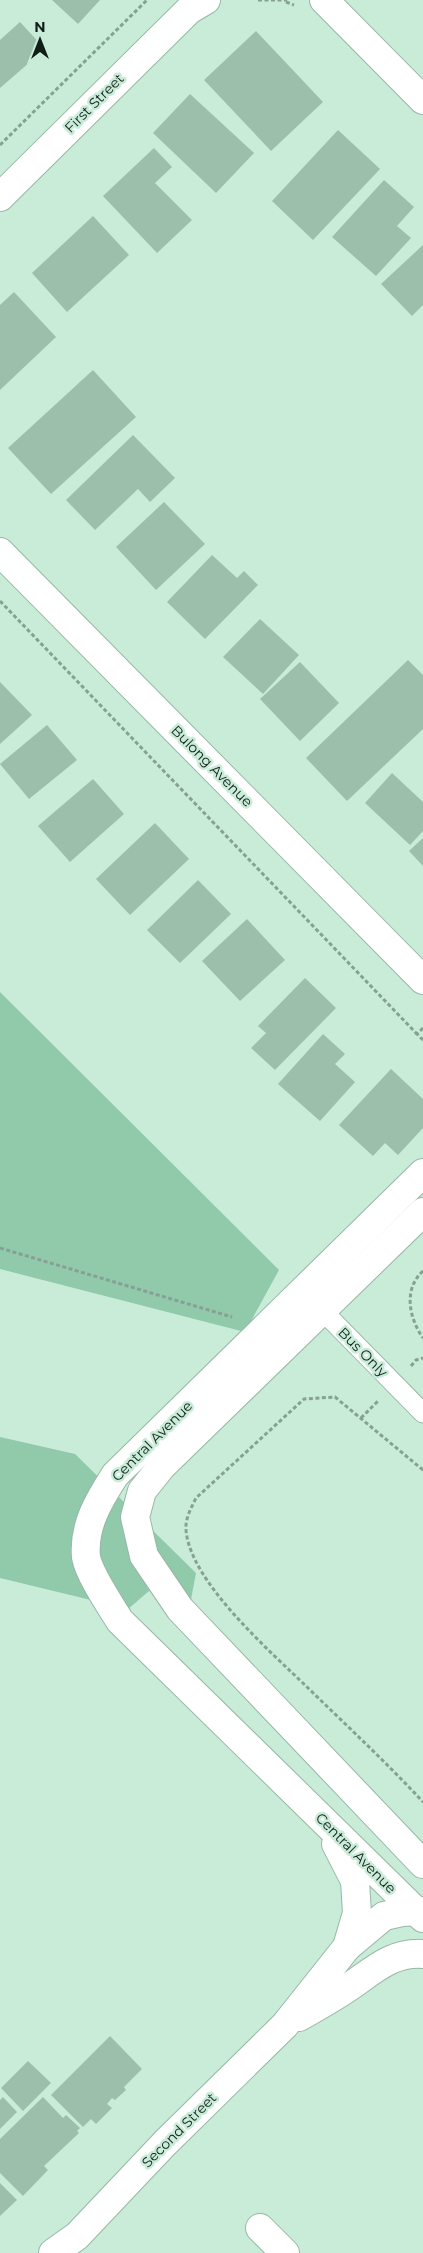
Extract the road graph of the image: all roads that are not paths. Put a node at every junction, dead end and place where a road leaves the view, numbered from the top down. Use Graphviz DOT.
graph roads {
  1 [pos="324,0"];
  2 [pos="196,3"];
  3 [pos="423,100"];
  4 [pos="0,197"];
  5 [pos="0,552"];
  6 [pos="423,980"];
  7 [pos="423,1173"];
  8 [pos="423,1212"];
  9 [pos="304,1291"];
  10 [pos="323,1311"];
  11 [pos="423,1413"];
  12 [pos="305,1803"];
  13 [pos="393,1835"];
  14 [pos="423,1864"];
  15 [pos="412,1911"];
  16 [pos="347,1947"];
  17 [pos="416,1954"];
  18 [pos="380,1964"];
  19 [pos="284,2025"];
  20 [pos="260,2228"];
  21 [pos="72,2245"];
  22 [pos="53,2253"];
  23 [pos="285,2253"];
  1 -- 3 [label="street"];
  2 -- 4 [label="street, First Street"];
  5 -- 6 [label="street, Bulong Avenue"];
  7 -- 9 [label="street, Central Avenue"];
  8 -- 10 [label="street, Central Avenue"];
  9 -- 10 [label="lane, Bus Only"];
  9 -- 12 [label="street, Central Avenue"];
  10 -- 11 [label="lane, Bus Only"];
  10 -- 13 [label="street, Central Avenue"];
  12 -- 15 [label="street, Central Avenue"];
  12 -- 16 [label="street, Central Avenue"];
  13 -- 14 [label="street, Central Avenue"];
  13 -- 15 [label="street, Central Avenue"];
  15 -- 16 [label="street, Second Street"];
  15 -- 18 [label="street, Central Avenue"];
  16 -- 19 [label="street, Second Street"];
  17 -- 18 [label="street, Second Street"];
  18 -- 19 [label="street, Second Street"];
  19 -- 21 [label="street, Second Street"];
  20 -- 23 [label="street"];
  21 -- 22 [label="street, Second Street"];
}
